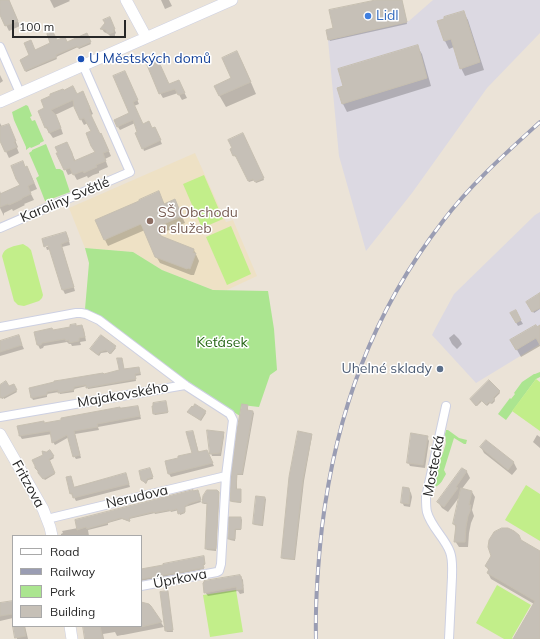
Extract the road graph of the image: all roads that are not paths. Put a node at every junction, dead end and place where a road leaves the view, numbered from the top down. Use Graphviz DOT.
graph roads {
  1 [pos="126,0"];
  2 [pos="232,0"];
  3 [pos="146,37"];
  4 [pos="0,47"];
  5 [pos="83,65"];
  6 [pos="20,93"];
  7 [pos="0,102"];
  8 [pos="0,228"];
  9 [pos="0,327"];
  10 [pos="185,385"];
  11 [pos="446,406"];
  12 [pos="0,417"];
  13 [pos="0,434"];
  14 [pos="226,476"];
  15 [pos="47,519"];
  16 [pos="52,535"];
  17 [pos="142,586"];
  18 [pos="70,627"];
  19 [pos="72,639"];
  20 [pos="449,639"];
  1 -- 3 [label="main road"];
  2 -- 3 [label="main road"];
  3 -- 5 [label="main road"];
  4 -- 6 [label="street"];
  5 -- 6 [label="main road"];
  5 -- 8 [label="street, Karoliny Světlé"];
  6 -- 7 [label="main road"];
  9 -- 10 [label="street"];
  10 -- 12 [label="street, Majakovského"];
  10 -- 14 [label="street, Majakovského"];
  11 -- 20 [label="street, Mostecká"];
  13 -- 15 [label="main road, Fritzova"];
  14 -- 15 [label="street, Nerudova"];
  14 -- 17 [label="street, Úprkova"];
  15 -- 16 [label="main road, Fritzova"];
  18 -- 19 [label="main road"];
}
